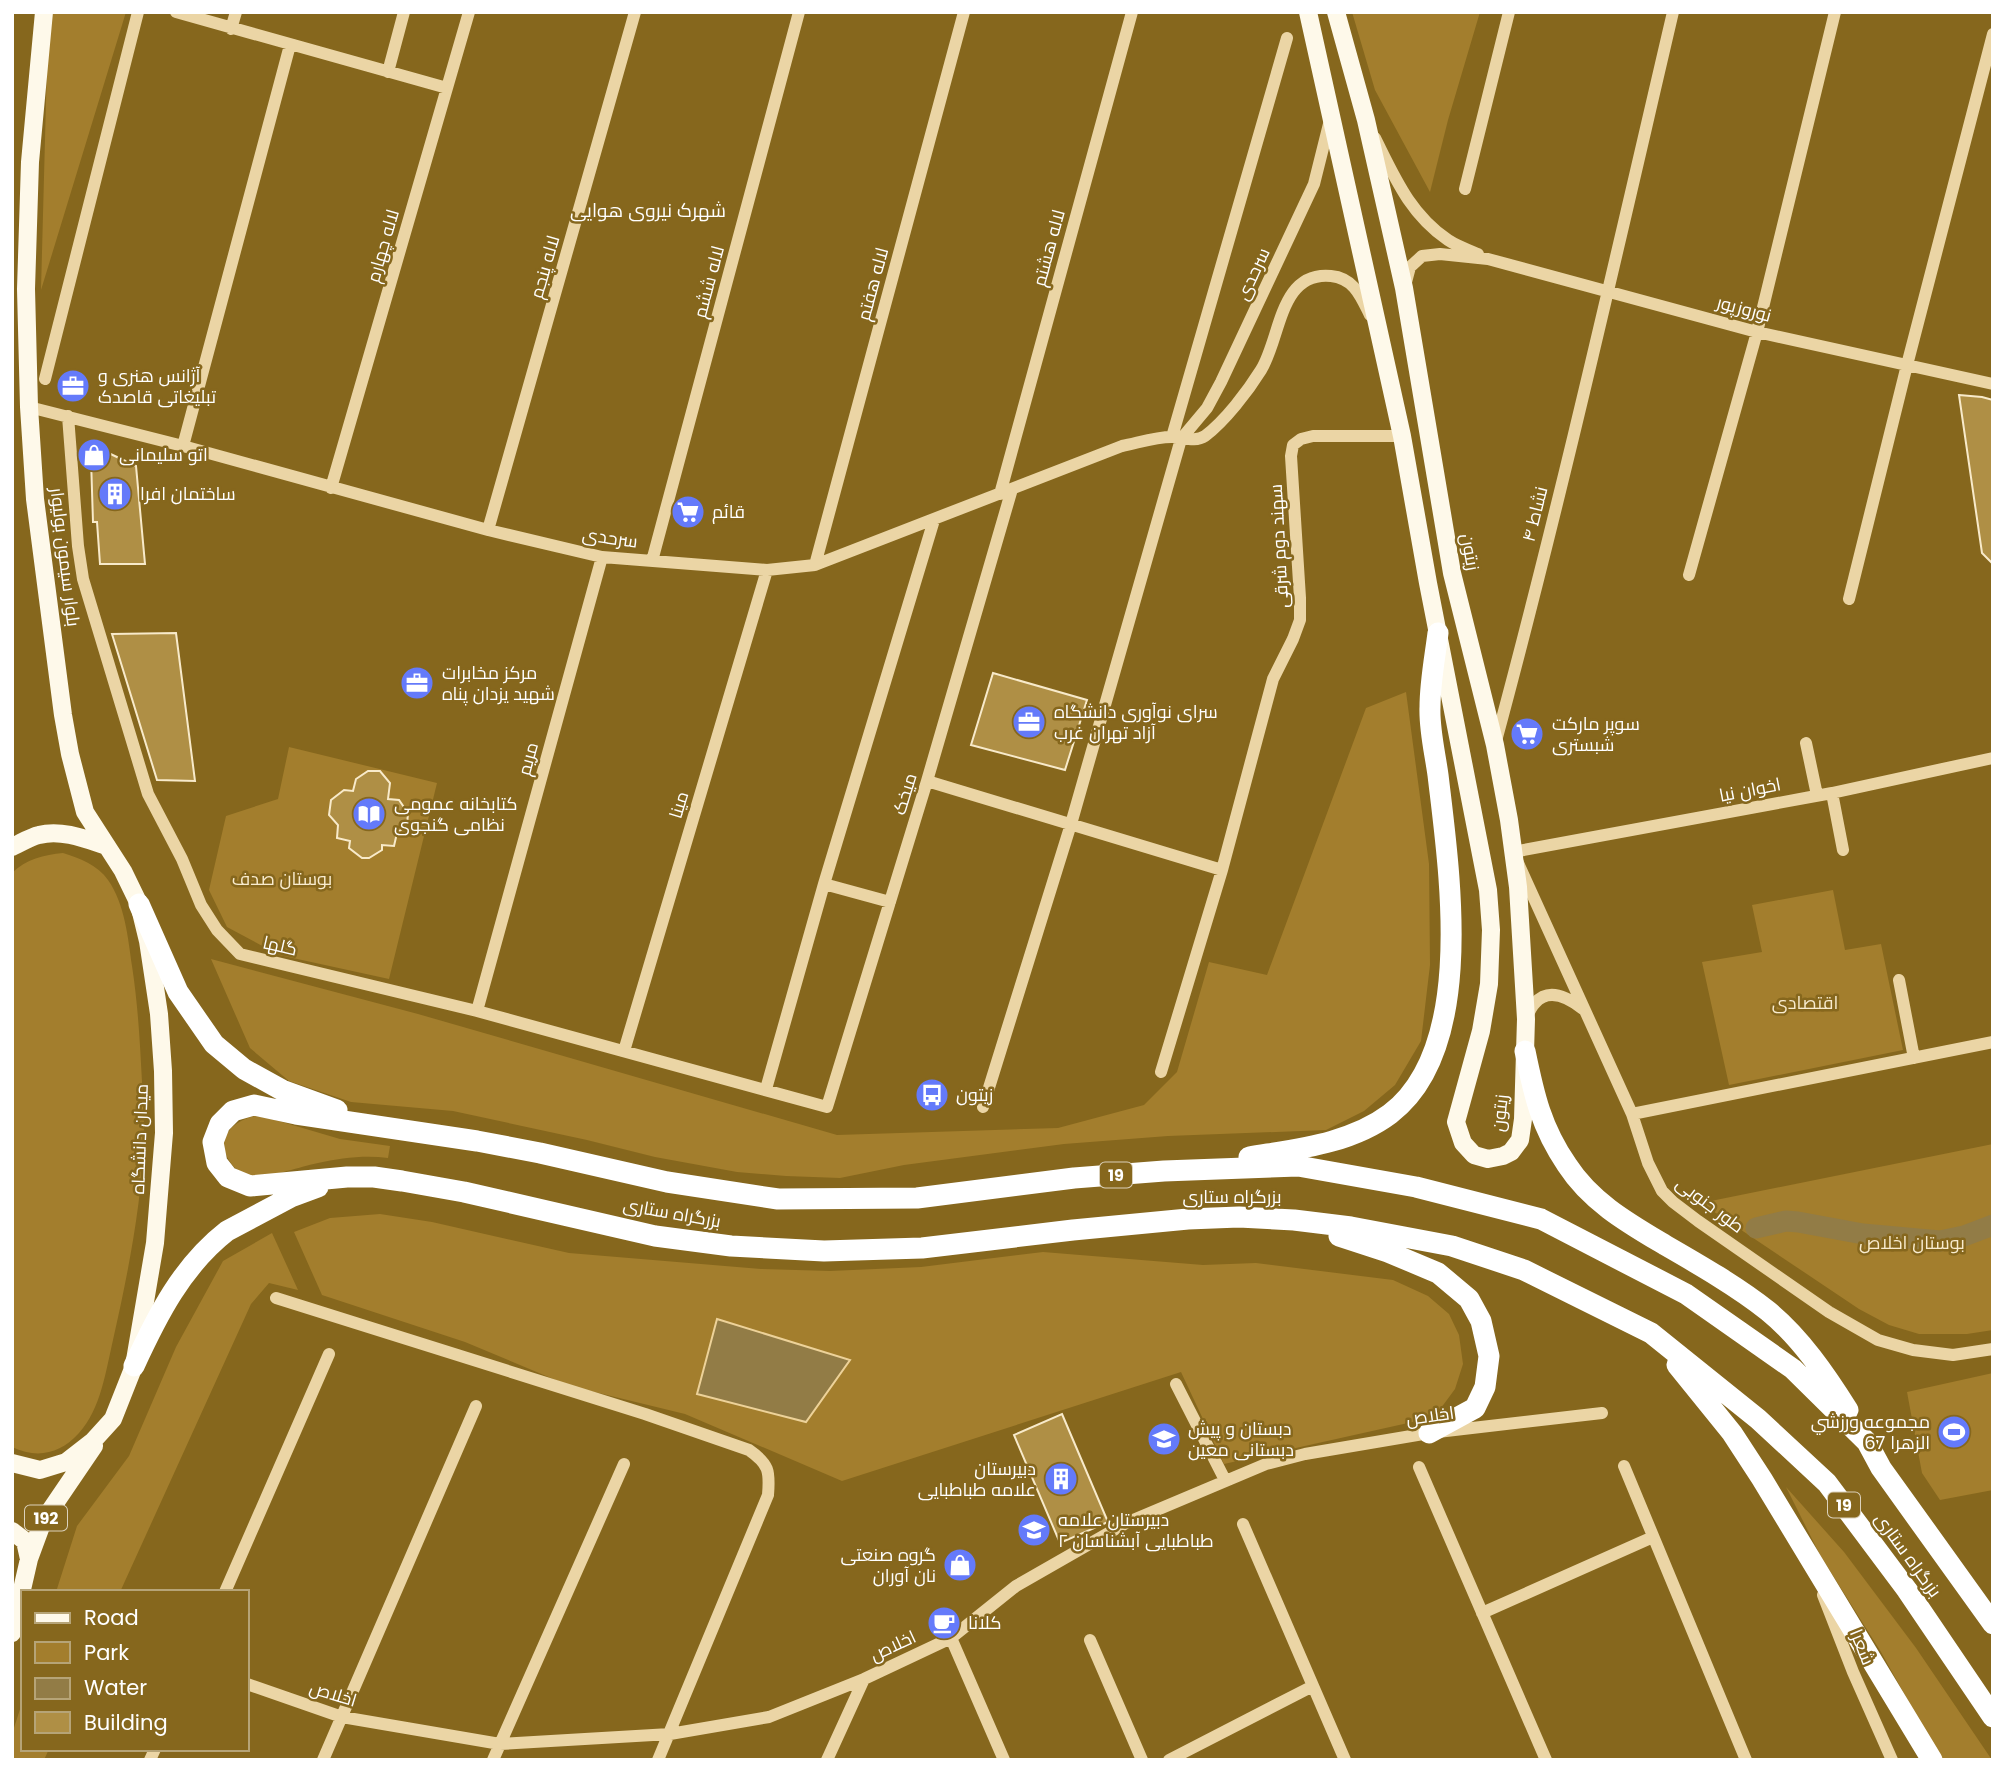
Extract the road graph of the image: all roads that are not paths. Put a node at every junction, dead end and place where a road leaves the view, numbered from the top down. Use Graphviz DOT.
graph roads {
  1 [pos="44,12"];
  2 [pos="138,12"];
  3 [pos="176,12"];
  4 [pos="236,12"];
  5 [pos="404,12"];
  6 [pos="468,12"];
  7 [pos="635,12"];
  8 [pos="799,12"];
  9 [pos="964,12"];
  10 [pos="1132,12"];
  11 [pos="1308,12"];
  12 [pos="1336,12"];
  13 [pos="1508,12"];
  14 [pos="1673,12"];
  15 [pos="1835,12"];
  16 [pos="231,29"];
  17 [pos="1993,34"];
  18 [pos="1287,38"];
  19 [pos="290,45"];
  20 [pos="388,72"];
  21 [pos="447,88"];
  22 [pos="1331,113"];
  23 [pos="1366,120"];
  24 [pos="1465,189"];
  25 [pos="1488,259"];
  26 [pos="1404,288"];
  27 [pos="1608,291"];
  28 [pos="1377,329"];
  29 [pos="1758,332"];
  30 [pos="1907,365"];
  31 [pos="45,379"];
  32 [pos="1993,384"];
  33 [pos="29,407"];
  34 [pos="68,416"];
  35 [pos="1402,436"];
  36 [pos="1177,438"];
  37 [pos="183,446"];
  38 [pos="331,488"];
  39 [pos="1006,491"];
  40 [pos="934,520"];
  41 [pos="488,530"];
  42 [pos="601,557"];
  43 [pos="652,561"];
  44 [pos="815,565"];
  45 [pos="767,570"];
  46 [pos="1689,575"];
  47 [pos="1849,599"];
  48 [pos="1438,632"];
  49 [pos="1806,743"];
  50 [pos="1495,745"];
  51 [pos="1993,758"];
  52 [pos="927,780"];
  53 [pos="1832,793"];
  54 [pos="1817,795"];
  55 [pos="1071,824"];
  56 [pos="107,846"];
  57 [pos="12,847"];
  58 [pos="1843,850"];
  59 [pos="1513,852"];
  60 [pos="1222,870"];
  61 [pos="824,884"];
  62 [pos="890,902"];
  63 [pos="139,904"];
  64 [pos="1899,979"];
  65 [pos="477,1011"];
  66 [pos="1584,1011"];
  67 [pos="1526,1019"];
  68 [pos="1993,1042"];
  69 [pos="624,1051"];
  70 [pos="1525,1051"];
  71 [pos="1914,1058"];
  72 [pos="1161,1072"];
  73 [pos="766,1089"];
  74 [pos="827,1107"];
  75 [pos="983,1107"];
  76 [pos="1632,1114"];
  77 [pos="396,1128"];
  78 [pos="1164,1171"];
  79 [pos="347,1177"];
  80 [pos="1294,1220"];
  81 [pos="276,1298"];
  82 [pos="1651,1333"];
  83 [pos="1993,1349"];
  84 [pos="329,1354"];
  85 [pos="134,1366"];
  86 [pos="1176,1384"];
  87 [pos="477,1406"];
  88 [pos="1602,1413"];
  89 [pos="113,1419"];
  90 [pos="1429,1433"];
  91 [pos="1867,1442"];
  92 [pos="12,1463"];
  93 [pos="624,1464"];
  94 [pos="1624,1466"];
  95 [pos="1419,1467"];
  96 [pos="1225,1480"];
  97 [pos="1243,1524"];
  98 [pos="12,1531"];
  99 [pos="1653,1537"];
  100 [pos="1804,1546"];
  101 [pos="29,1559"];
  102 [pos="22,1590"];
  103 [pos="226,1590"];
  104 [pos="21,1594"];
  105 [pos="1482,1612"];
  106 [pos="1993,1623"];
  107 [pos="12,1633"];
  108 [pos="951,1638"];
  109 [pos="1090,1640"];
  110 [pos="864,1679"];
  111 [pos="248,1684"];
  112 [pos="1313,1686"];
  113 [pos="342,1717"];
  114 [pos="1993,1717"];
  115 [pos="670,1734"];
  116 [pos="500,1744"];
  117 [pos="323,1760"];
  118 [pos="493,1760"];
  119 [pos="658,1760"];
  120 [pos="827,1760"];
  121 [pos="1003,1760"];
  122 [pos="1142,1760"];
  123 [pos="1169,1760"];
  124 [pos="1345,1760"];
  125 [pos="1546,1760"];
  126 [pos="1746,1760"];
  127 [pos="1892,1760"];
  128 [pos="1932,1760"];
  1 -- 33 [label="main road, بلوار سیمون بولیوار"];
  2 -- 31 [label="street"];
  3 -- 16 [label="street"];
  4 -- 16 [label="street"];
  5 -- 20 [label="street"];
  6 -- 21 [label="street, لاله چهارم"];
  7 -- 41 [label="street, لاله پنجم"];
  8 -- 43 [label="street, لاله ششم"];
  9 -- 44 [label="street, لاله هفتم"];
  10 -- 39 [label="street, لاله هشتم"];
  11 -- 22 [label="main road, زیتون"];
  12 -- 23 [label="main road, زیتون"];
  13 -- 24 [label="street"];
  14 -- 27 [label="street, نشاط ۴"];
  15 -- 29 [label="street"];
  16 -- 19 [label="street"];
  17 -- 30 [label="street"];
  18 -- 36 [label="street"];
  19 -- 20 [label="street"];
  19 -- 37 [label="street"];
  20 -- 21 [label="street"];
  21 -- 38 [label="street, لاله چهارم"];
  22 -- 28 [label="main road, زیتون"];
  22 -- 36 [label="street, سرحدی"];
  23 -- 25 [label="street, نوروزپور"];
  23 -- 26 [label="main road, زیتون"];
  25 -- 26 [label="street, نوروزپور"];
  25 -- 27 [label="street, نوروزپور"];
  26 -- 50 [label="main road, زیتون"];
  27 -- 29 [label="street, نوروزپور"];
  27 -- 50 [label="street, نشاط ۴"];
  28 -- 35 [label="main road, زیتون"];
  28 -- 36 [label="street, سرحدی"];
  29 -- 30 [label="street, نوروزپور"];
  29 -- 46 [label="street"];
  30 -- 32 [label="street, نوروزپور"];
  30 -- 47 [label="street"];
  33 -- 34 [label="street, سرحدی"];
  33 -- 56 [label="main road, بلوار سیمون بولیوار"];
  34 -- 37 [label="street, سرحدی"];
  34 -- 65 [label="street, گلها"];
  35 -- 48 [label="main road, زیتون"];
  35 -- 60 [label="street, سهند دوم شرقی"];
  36 -- 39 [label="street, سرحدی"];
  36 -- 55 [label="street"];
  37 -- 38 [label="street, سرحدی"];
  38 -- 41 [label="street, سرحدی"];
  39 -- 40 [label="street, سرحدی"];
  39 -- 52 [label="street, میخک"];
  40 -- 44 [label="street, سرحدی"];
  40 -- 61 [label="street"];
  41 -- 42 [label="street, سرحدی"];
  42 -- 43 [label="street, سرحدی"];
  42 -- 65 [label="street, مریم"];
  43 -- 45 [label="street, سرحدی"];
  44 -- 45 [label="street, سرحدی"];
  45 -- 69 [label="street, مینا"];
  48 -- 70 [label="main road, زیتون"];
  48 -- 78 [label="highway"];
  49 -- 54 [label="street"];
  50 -- 59 [label="main road, زیتون"];
  51 -- 53 [label="street, اخوان نیا"];
  52 -- 55 [label="street"];
  52 -- 62 [label="street, میخک"];
  53 -- 54 [label="street, اخوان نیا"];
  53 -- 58 [label="street"];
  54 -- 59 [label="street, اخوان نیا"];
  55 -- 60 [label="street"];
  55 -- 75 [label="street"];
  56 -- 57 [label="main road"];
  56 -- 63 [label="main road, میدان دانشگاه"];
  59 -- 66 [label="street, طور جنوبی"];
  59 -- 67 [label="main road, زیتون"];
  60 -- 72 [label="street"];
  61 -- 62 [label="street"];
  61 -- 73 [label="street"];
  62 -- 74 [label="street, میخک"];
  63 -- 77 [label="highway"];
  63 -- 85 [label="main road, میدان دانشگاه"];
  64 -- 71 [label="street"];
  65 -- 69 [label="street, گلها"];
  66 -- 67 [label="street"];
  66 -- 76 [label="street, طور جنوبی"];
  67 -- 70 [label="main road, زیتون"];
  68 -- 71 [label="street"];
  69 -- 73 [label="street, گلها"];
  70 -- 91 [label="highway"];
  71 -- 76 [label="street"];
  73 -- 74 [label="street, گلها"];
  76 -- 83 [label="street, طور جنوبی"];
  77 -- 78 [label="highway, بزرگراه ستاری / 19"];
  77 -- 79 [label="highway, بزرگراه ستاری / 19"];
  78 -- 91 [label="highway, بزرگراه ستاری / 19"];
  79 -- 80 [label="highway, بزرگراه ستاری / 19"];
  79 -- 85 [label="highway"];
  80 -- 82 [label="highway, بزرگراه ستاری / 19"];
  80 -- 90 [label="highway"];
  81 -- 115 [label="street"];
  82 -- 100 [label="highway"];
  82 -- 114 [label="highway, بزرگراه ستاری / 19"];
  84 -- 103 [label="street"];
  85 -- 89 [label="main road, میدان دانشگاه"];
  86 -- 96 [label="street"];
  87 -- 113 [label="street"];
  88 -- 90 [label="street, اخلاص"];
  89 -- 92 [label="main road, میدان دانشگاه"];
  89 -- 101 [label="main road, 192"];
  90 -- 96 [label="street, اخلاص"];
  91 -- 106 [label="highway, بزرگراه ستاری / 19"];
  93 -- 116 [label="street"];
  94 -- 99 [label="street"];
  95 -- 105 [label="street"];
  96 -- 108 [label="street, اخلاص"];
  97 -- 112 [label="street"];
  98 -- 101 [label="main road"];
  99 -- 105 [label="street"];
  99 -- 126 [label="street"];
  100 -- 127 [label="street, شعرا"];
  100 -- 128 [label="highway"];
  101 -- 102 [label="main road, 192"];
  104 -- 107 [label="main road, 192"];
  105 -- 125 [label="street"];
  108 -- 110 [label="street, اخلاص"];
  108 -- 121 [label="street"];
  109 -- 122 [label="street"];
  110 -- 115 [label="street, اخلاص"];
  110 -- 120 [label="street"];
  111 -- 113 [label="street, اخلاص"];
  112 -- 123 [label="street"];
  112 -- 124 [label="street"];
  113 -- 116 [label="street, اخلاص"];
  113 -- 117 [label="street"];
  115 -- 116 [label="street, اخلاص"];
  115 -- 119 [label="street"];
  116 -- 118 [label="street"];
}
